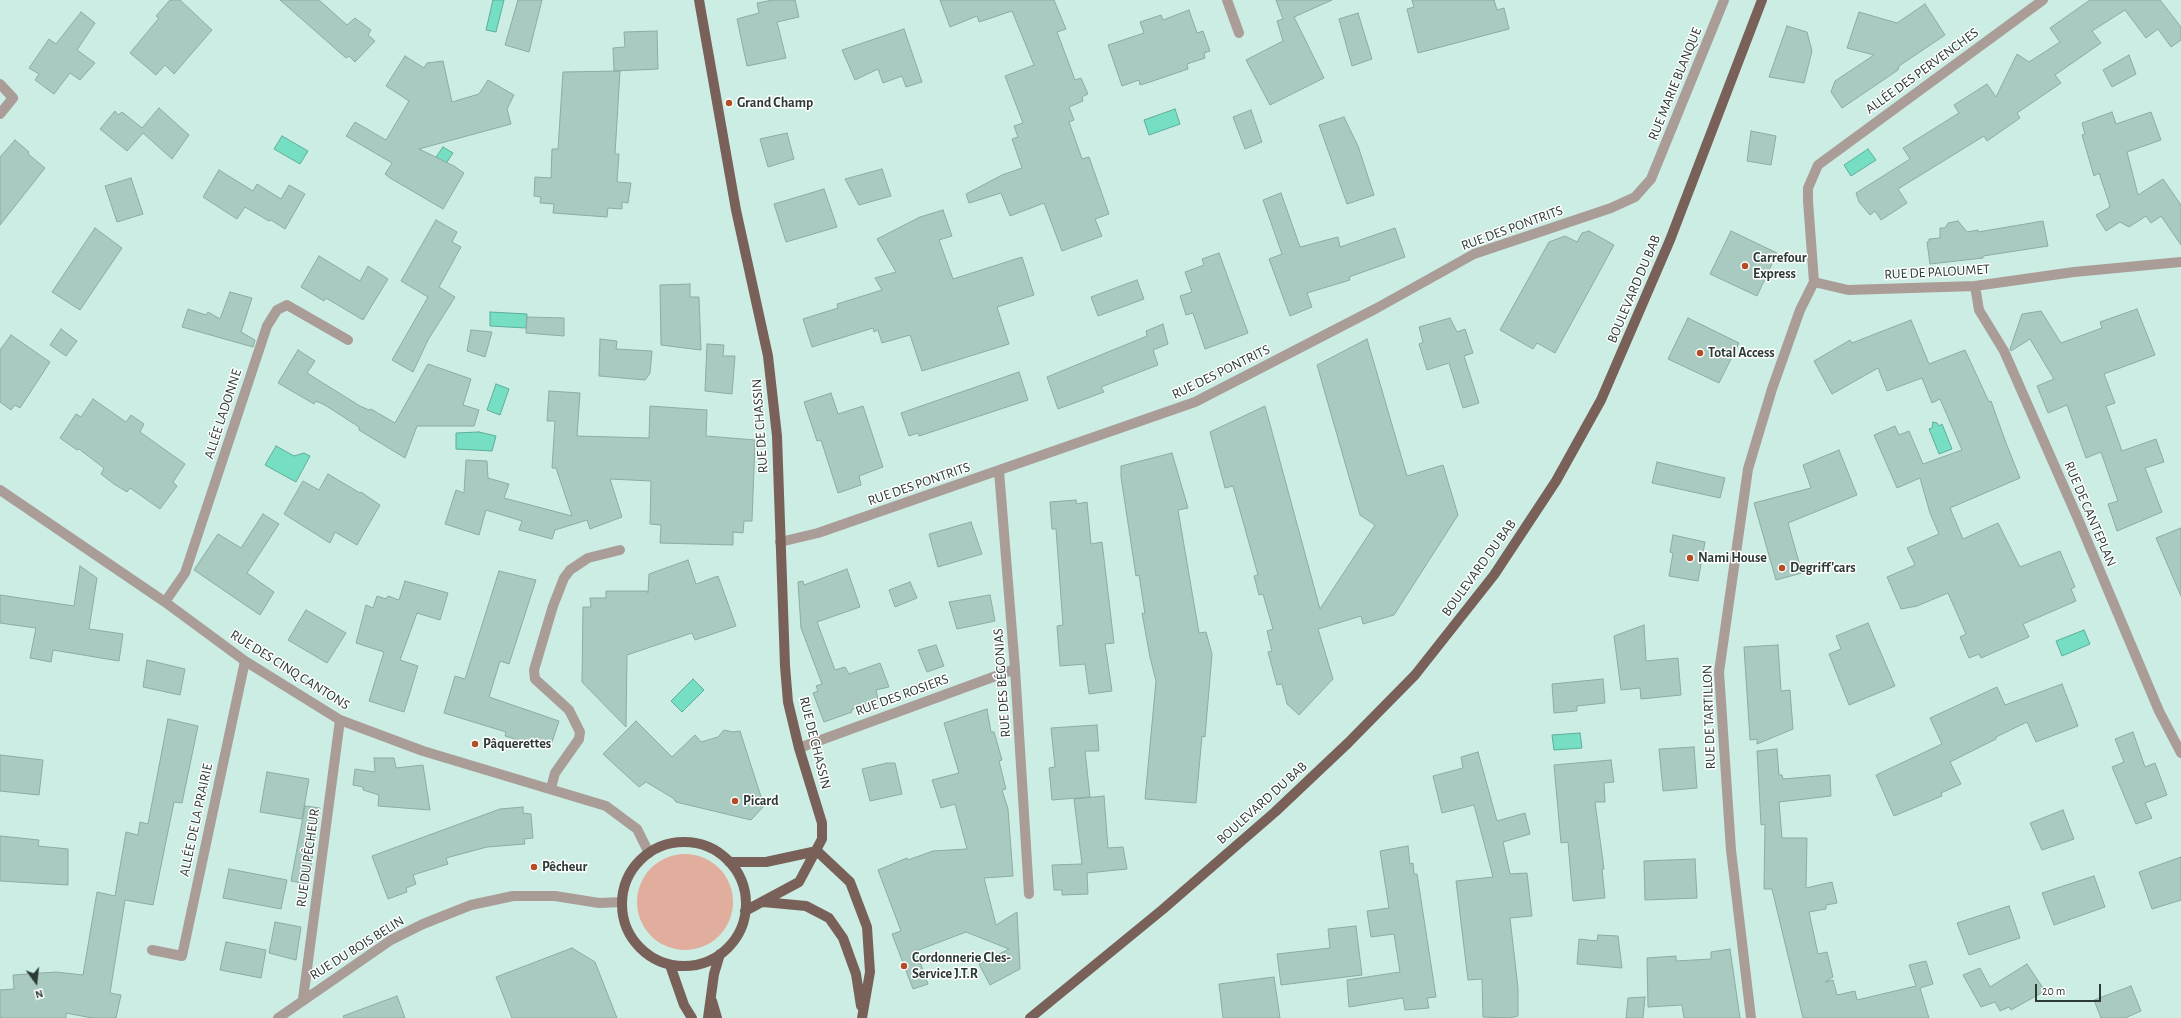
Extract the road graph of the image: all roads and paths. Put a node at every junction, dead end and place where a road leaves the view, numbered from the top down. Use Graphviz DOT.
graph roads {
  1 [pos="699,0"];
  2 [pos="1227,0"];
  3 [pos="1724,0"];
  4 [pos="1762,0"];
  5 [pos="2043,0"];
  6 [pos="1239,33"];
  7 [pos="0,84"];
  8 [pos="0,114"];
  9 [pos="1651,179"];
  10 [pos="2181,262"];
  11 [pos="1814,282"];
  12 [pos="1975,286"];
  13 [pos="348,340"];
  14 [pos="999,471"];
  15 [pos="0,490"];
  16 [pos="780,542"];
  17 [pos="620,550"];
  18 [pos="165,602"];
  19 [pos="245,661"];
  20 [pos="1015,669"];
  21 [pos="340,720"];
  22 [pos="799,748"];
  23 [pos="2181,754"];
  24 [pos="550,788"];
  25 [pos="817,851"];
  26 [pos="649,853"];
  27 [pos="729,862"];
  28 [pos="1029,894"];
  29 [pos="622,902"];
  30 [pos="763,902"];
  31 [pos="745,911"];
  32 [pos="152,950"];
  33 [pos="720,954"];
  34 [pos="670,964"];
  35 [pos="711,996"];
  36 [pos="303,999"];
  37 [pos="863,1017"];
  38 [pos="278,1018"];
  39 [pos="692,1018"];
  40 [pos="708,1018"];
  41 [pos="718,1018"];
  42 [pos="1030,1018"];
  43 [pos="1751,1018"];
  1 -- 16 [label="main road, RUE DE CHASSIN"];
  2 -- 6 [label="street"];
  3 -- 9 [label="street, RUE MARIE BLANQUE"];
  4 -- 42 [label="main road, BOULEVARD DU BAB"];
  5 -- 11 [label="street, ALLÉE DES PERVENCHES"];
  7 -- 8 [label="street"];
  9 -- 14 [label="street, RUE DES PONTRITS"];
  10 -- 12 [label="street, RUE DE PALOUMET"];
  11 -- 12 [label="street, RUE DE PALOUMET"];
  11 -- 43 [label="street, RUE DE TARTILLON"];
  12 -- 23 [label="street, RUE DE CANTEPLAN"];
  13 -- 18 [label="street, ALLÉE LADONNE"];
  14 -- 16 [label="street, RUE DES PONTRITS"];
  14 -- 20 [label="street, RUE DES BÉGONIAS"];
  15 -- 18 [label="street, RUE DES CINQ CANTONS"];
  16 -- 22 [label="main road, RUE DE CHASSIN"];
  17 -- 24 [label="street"];
  18 -- 19 [label="street, RUE DES CINQ CANTONS"];
  19 -- 21 [label="street, RUE DES CINQ CANTONS"];
  19 -- 32 [label="street, ALLÉE DE LA PRAIRIE"];
  20 -- 22 [label="street, RUE DES ROSIERS"];
  20 -- 28 [label="street, RUE DES BÉGONIAS"];
  21 -- 24 [label="street, RUE DES CINQ CANTONS"];
  21 -- 36 [label="street, RUE DU PÊCHEUR"];
  22 -- 25 [label="main road, RUE DE CHASSIN"];
  24 -- 26 [label="street, RUE DES CINQ CANTONS"];
  25 -- 27 [label="main road"];
  25 -- 30 [label="main road, RUE DE CHASSIN"];
  25 -- 37 [label="main road"];
  26 -- 27 [label="main road"];
  26 -- 29 [label="main road"];
  27 -- 31 [label="main road"];
  29 -- 34 [label="main road"];
  29 -- 36 [label="street, RUE DU BOIS BELIN"];
  30 -- 31 [label="main road, RUE DE CHASSIN"];
  30 -- 37 [label="main road"];
  31 -- 33 [label="main road"];
  33 -- 34 [label="main road"];
  33 -- 35 [label="main road"];
  34 -- 39 [label="main road"];
  35 -- 40 [label="main road"];
  35 -- 41 [label="main road"];
  36 -- 38 [label="street, RUE DU BOIS BELIN"];
}
